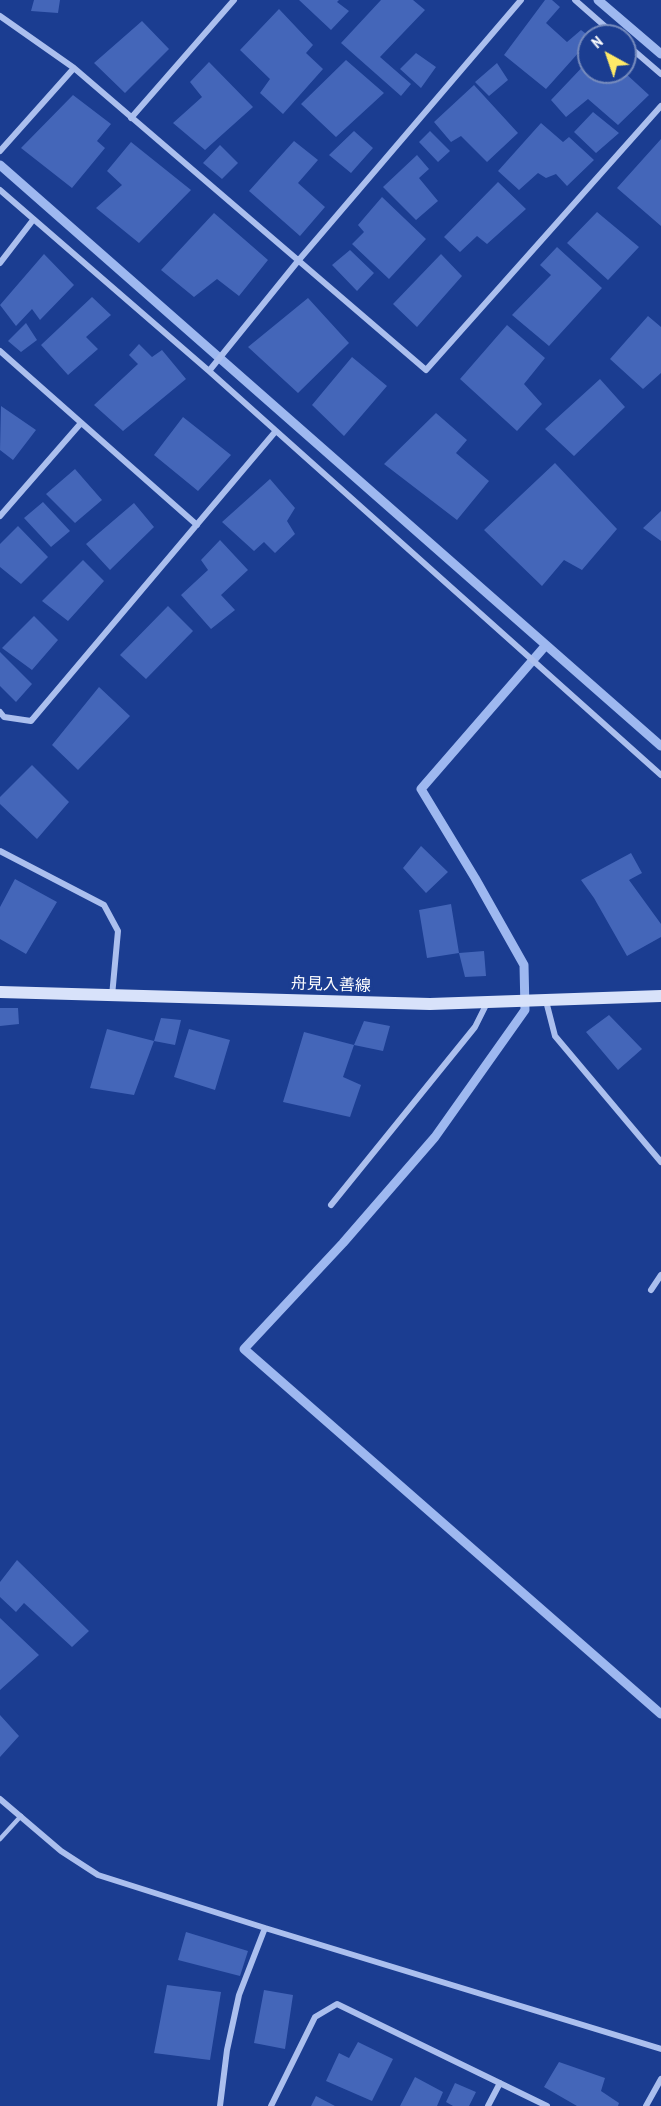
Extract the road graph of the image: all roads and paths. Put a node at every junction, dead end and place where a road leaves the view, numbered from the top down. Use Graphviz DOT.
graph roads {
  1 [pos="234,0"];
  2 [pos="521,0"];
  3 [pos="574,0"];
  4 [pos="0,16"];
  5 [pos="602,24"];
  6 [pos="637,54"];
  7 [pos="74,68"];
  8 [pos="661,74"];
  9 [pos="661,106"];
  10 [pos="130,118"];
  11 [pos="0,152"];
  12 [pos="0,190"];
  13 [pos="33,220"];
  14 [pos="298,261"];
  15 [pos="0,263"];
  16 [pos="0,351"];
  17 [pos="209,371"];
  18 [pos="81,423"];
  19 [pos="275,432"];
  20 [pos="0,516"];
  21 [pos="197,525"];
  22 [pos="0,712"];
  23 [pos="661,775"];
  24 [pos="0,851"];
  25 [pos="0,992"];
  26 [pos="112,996"];
  27 [pos="661,996"];
  28 [pos="546,1001"];
  29 [pos="487,1003"];
  30 [pos="661,1162"];
  31 [pos="331,1205"];
  32 [pos="661,1275"];
  33 [pos="651,1290"];
  34 [pos="0,1799"];
  35 [pos="21,1816"];
  36 [pos="0,1839"];
  37 [pos="265,1928"];
  38 [pos="661,2049"];
  39 [pos="661,2079"];
  40 [pos="500,2083"];
  41 [pos="220,2106"];
  42 [pos="271,2106"];
  43 [pos="488,2106"];
  44 [pos="547,2106"];
  45 [pos="646,2106"];
  1 -- 10 [label="street"];
  2 -- 14 [label="street"];
  3 -- 5 [label="street"];
  4 -- 7 [label="street"];
  6 -- 8 [label="street"];
  7 -- 10 [label="street"];
  7 -- 11 [label="street"];
  9 -- 14 [label="street"];
  10 -- 14 [label="street"];
  12 -- 13 [label="street"];
  13 -- 15 [label="street"];
  13 -- 17 [label="street"];
  14 -- 17 [label="street"];
  16 -- 18 [label="street"];
  17 -- 19 [label="street"];
  18 -- 20 [label="street"];
  18 -- 21 [label="street"];
  19 -- 21 [label="street"];
  19 -- 23 [label="street"];
  21 -- 22 [label="street"];
  24 -- 26 [label="street"];
  25 -- 26 [label="main road, 舟見入善線"];
  26 -- 29 [label="main road, 舟見入善線"];
  27 -- 28 [label="main road, 舟見入善線"];
  28 -- 29 [label="main road, 舟見入善線"];
  28 -- 30 [label="street"];
  29 -- 31 [label="street"];
  32 -- 33 [label="street"];
  34 -- 35 [label="street"];
  35 -- 36 [label="lane"];
  35 -- 37 [label="street"];
  37 -- 38 [label="street"];
  37 -- 41 [label="street"];
  39 -- 45 [label="street"];
  40 -- 42 [label="street"];
  40 -- 43 [label="street"];
  40 -- 44 [label="street"];
}
